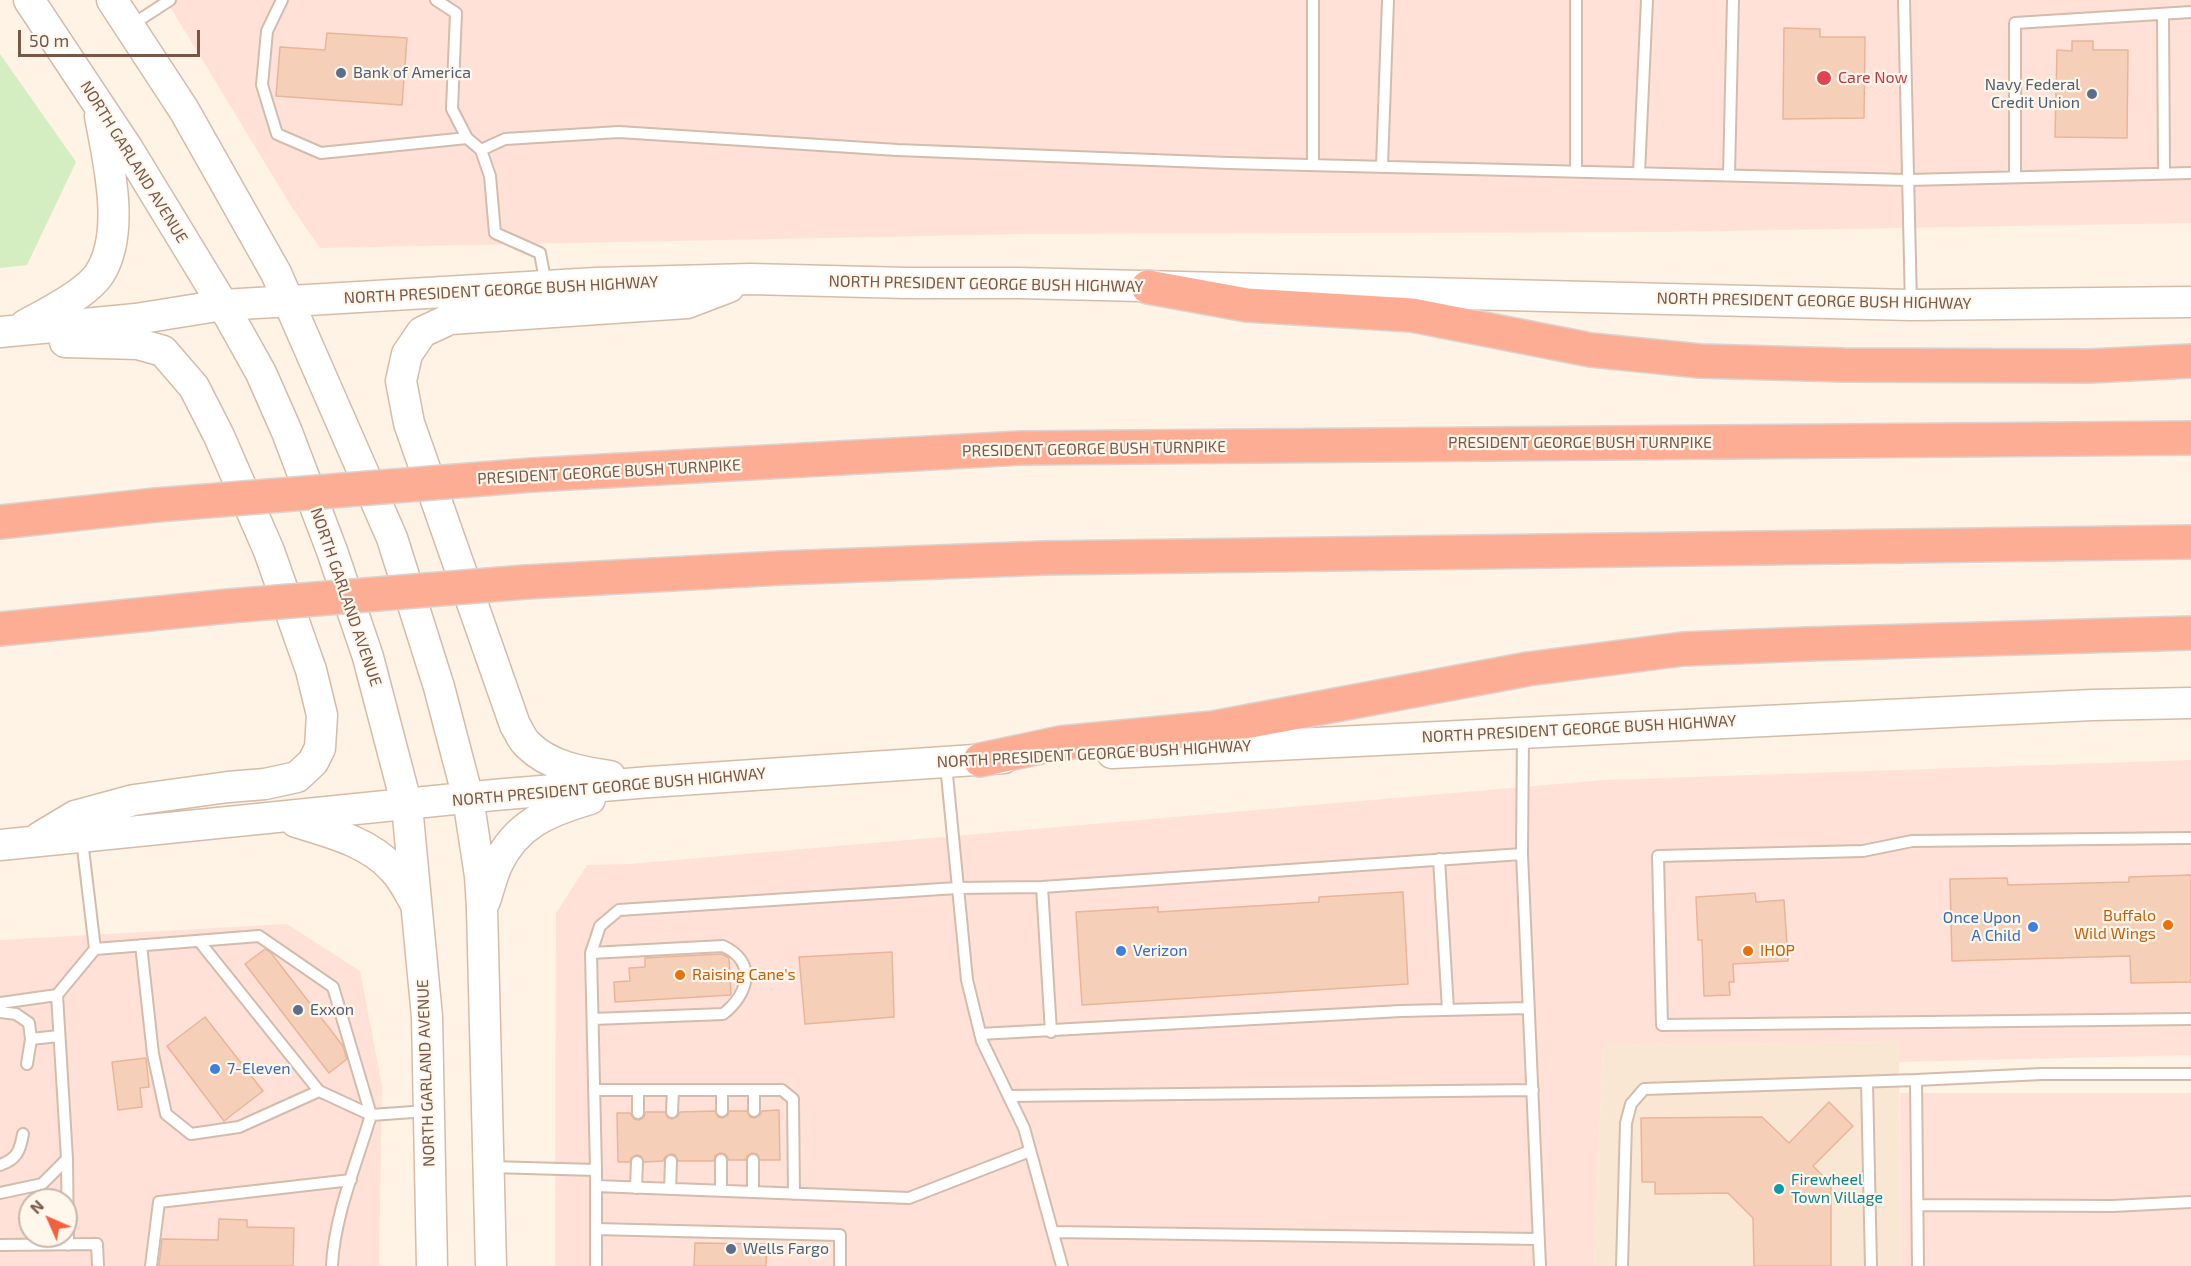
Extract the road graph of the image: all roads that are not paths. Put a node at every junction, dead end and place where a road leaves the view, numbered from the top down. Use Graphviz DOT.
graph roads {
  1 [pos="29,0"];
  2 [pos="112,0"];
  3 [pos="170,0"];
  4 [pos="282,0"];
  5 [pos="436,0"];
  6 [pos="1314,0"];
  7 [pos="1388,0"];
  8 [pos="1576,0"];
  9 [pos="1647,0"];
  10 [pos="1733,0"];
  11 [pos="1904,0"];
  12 [pos="2191,12"];
  13 [pos="2163,14"];
  14 [pos="129,26"];
  15 [pos="98,104"];
  16 [pos="467,138"];
  17 [pos="481,150"];
  18 [pos="1312,165"];
  19 [pos="1382,166"];
  20 [pos="1576,171"];
  21 [pos="1639,172"];
  22 [pos="2164,173"];
  23 [pos="2191,173"];
  24 [pos="1729,175"];
  25 [pos="2015,176"];
  26 [pos="1908,180"];
  27 [pos="751,279"];
  28 [pos="546,286"];
  29 [pos="1148,287"];
  30 [pos="288,302"];
  31 [pos="2191,302"];
  32 [pos="223,305"];
  33 [pos="1911,305"];
  34 [pos="9,331"];
  35 [pos="2191,361"];
  36 [pos="2191,438"];
  37 [pos="0,522"];
  38 [pos="2191,542"];
  39 [pos="0,629"];
  40 [pos="2191,633"];
  41 [pos="2191,703"];
  42 [pos="1524,731"];
  43 [pos="980,759"];
  44 [pos="946,762"];
  45 [pos="650,782"];
  46 [pos="468,798"];
  47 [pos="407,806"];
  48 [pos="282,818"];
  49 [pos="81,837"];
  50 [pos="2191,838"];
  51 [pos="32,842"];
  52 [pos="0,845"];
  53 [pos="1522,854"];
  54 [pos="1439,859"];
  55 [pos="1042,887"];
  56 [pos="957,888"];
  57 [pos="415,902"];
  58 [pos="482,908"];
  59 [pos="199,940"];
  60 [pos="141,945"];
  61 [pos="95,949"];
  62 [pos="591,953"];
  63 [pos="57,995"];
  64 [pos="0,1003"];
  65 [pos="1529,1008"];
  66 [pos="1448,1010"];
  67 [pos="0,1012"];
  68 [pos="593,1019"];
  69 [pos="2191,1019"];
  70 [pos="1051,1032"];
  71 [pos="980,1034"];
  72 [pos="59,1036"];
  73 [pos="32,1039"];
  74 [pos="27,1064"];
  75 [pos="2191,1074"];
  76 [pos="1916,1080"];
  77 [pos="1867,1082"];
  78 [pos="594,1090"];
  79 [pos="638,1090"];
  80 [pos="672,1090"];
  81 [pos="722,1090"];
  82 [pos="754,1090"];
  83 [pos="1533,1090"];
  84 [pos="319,1091"];
  85 [pos="1009,1096"];
  86 [pos="430,1110"];
  87 [pos="722,1111"];
  88 [pos="754,1111"];
  89 [pos="672,1112"];
  90 [pos="638,1113"];
  91 [pos="371,1115"];
  92 [pos="23,1134"];
  93 [pos="1030,1151"];
  94 [pos="67,1159"];
  95 [pos="721,1160"];
  96 [pos="753,1160"];
  97 [pos="670,1161"];
  98 [pos="637,1162"];
  99 [pos="0,1165"];
  100 [pos="488,1167"];
  101 [pos="596,1170"];
  102 [pos="351,1180"];
  103 [pos="596,1186"];
  104 [pos="67,1188"];
  105 [pos="636,1188"];
  106 [pos="670,1190"];
  107 [pos="721,1191"];
  108 [pos="753,1192"];
  109 [pos="0,1193"];
  110 [pos="794,1194"];
  111 [pos="2191,1202"];
  112 [pos="1917,1205"];
  113 [pos="596,1228"];
  114 [pos="1053,1232"];
  115 [pos="1539,1239"];
  116 [pos="0,1245"];
  117 [pos="18,1245"];
  118 [pos="78,1245"];
  119 [pos="98,1266"];
  120 [pos="151,1266"];
  121 [pos="332,1266"];
  122 [pos="432,1266"];
  123 [pos="490,1266"];
  124 [pos="596,1266"];
  125 [pos="840,1266"];
  126 [pos="1062,1266"];
  127 [pos="1540,1266"];
  128 [pos="1622,1266"];
  129 [pos="1871,1266"];
  130 [pos="1918,1266"];
  1 -- 15 [label="main road, NORTH GARLAND AVENUE"];
  2 -- 14 [label="main road"];
  3 -- 14 [label="lane"];
  4 -- 16 [label="lane"];
  5 -- 16 [label="lane"];
  6 -- 18 [label="lane"];
  7 -- 19 [label="lane"];
  8 -- 20 [label="lane"];
  9 -- 21 [label="lane"];
  10 -- 24 [label="lane"];
  11 -- 26 [label="lane"];
  12 -- 13 [label="lane"];
  13 -- 22 [label="lane"];
  13 -- 25 [label="lane"];
  14 -- 30 [label="main road"];
  15 -- 32 [label="main road, NORTH GARLAND AVENUE"];
  15 -- 34 [label="main road"];
  16 -- 17 [label="lane"];
  17 -- 18 [label="lane"];
  17 -- 28 [label="lane"];
  18 -- 19 [label="lane"];
  19 -- 20 [label="lane"];
  20 -- 21 [label="lane"];
  21 -- 24 [label="lane"];
  22 -- 23 [label="lane"];
  22 -- 25 [label="lane"];
  24 -- 26 [label="lane"];
  25 -- 26 [label="lane"];
  26 -- 33 [label="lane"];
  27 -- 28 [label="main road, NORTH PRESIDENT GEORGE BUSH HIGHWAY"];
  27 -- 29 [label="main road, NORTH PRESIDENT GEORGE BUSH HIGHWAY"];
  27 -- 45 [label="main road"];
  28 -- 30 [label="main road, NORTH PRESIDENT GEORGE BUSH HIGHWAY"];
  29 -- 33 [label="main road, NORTH PRESIDENT GEORGE BUSH HIGHWAY"];
  29 -- 35 [label="highway"];
  30 -- 32 [label="main road, NORTH PRESIDENT GEORGE BUSH HIGHWAY"];
  30 -- 46 [label="main road"];
  31 -- 33 [label="main road, NORTH PRESIDENT GEORGE BUSH HIGHWAY"];
  32 -- 34 [label="main road, NORTH PRESIDENT GEORGE BUSH HIGHWAY"];
  32 -- 47 [label="main road, NORTH GARLAND AVENUE"];
  34 -- 51 [label="main road"];
  36 -- 37 [label="highway, PRESIDENT GEORGE BUSH TURNPIKE, bridge"];
  38 -- 39 [label="highway, bridge"];
  40 -- 43 [label="highway"];
  41 -- 42 [label="main road, NORTH PRESIDENT GEORGE BUSH HIGHWAY"];
  42 -- 43 [label="main road, NORTH PRESIDENT GEORGE BUSH HIGHWAY"];
  42 -- 53 [label="lane"];
  43 -- 44 [label="main road, NORTH PRESIDENT GEORGE BUSH HIGHWAY"];
  44 -- 45 [label="main road, NORTH PRESIDENT GEORGE BUSH HIGHWAY"];
  44 -- 56 [label="lane"];
  45 -- 46 [label="main road, NORTH PRESIDENT GEORGE BUSH HIGHWAY"];
  45 -- 58 [label="main road"];
  46 -- 47 [label="main road, NORTH PRESIDENT GEORGE BUSH HIGHWAY"];
  46 -- 58 [label="main road"];
  47 -- 48 [label="main road, NORTH PRESIDENT GEORGE BUSH HIGHWAY"];
  47 -- 57 [label="main road, NORTH GARLAND AVENUE"];
  48 -- 49 [label="main road, NORTH PRESIDENT GEORGE BUSH HIGHWAY"];
  48 -- 57 [label="main road"];
  49 -- 51 [label="main road, NORTH PRESIDENT GEORGE BUSH HIGHWAY"];
  49 -- 61 [label="lane"];
  50 -- 69 [label="lane"];
  51 -- 52 [label="main road, NORTH PRESIDENT GEORGE BUSH HIGHWAY"];
  53 -- 54 [label="lane"];
  53 -- 65 [label="lane"];
  54 -- 55 [label="lane"];
  54 -- 66 [label="lane"];
  55 -- 56 [label="lane"];
  55 -- 70 [label="lane"];
  56 -- 62 [label="lane"];
  56 -- 71 [label="lane"];
  57 -- 86 [label="main road, NORTH GARLAND AVENUE"];
  58 -- 100 [label="main road"];
  59 -- 60 [label="lane"];
  59 -- 84 [label="lane"];
  59 -- 91 [label="lane"];
  60 -- 61 [label="lane"];
  60 -- 84 [label="lane"];
  61 -- 63 [label="lane"];
  62 -- 68 [label="lane"];
  62 -- 68 [label="lane"];
  63 -- 64 [label="lane"];
  63 -- 72 [label="lane"];
  65 -- 66 [label="lane"];
  65 -- 83 [label="lane"];
  66 -- 70 [label="lane"];
  67 -- 73 [label="lane"];
  68 -- 78 [label="lane"];
  70 -- 71 [label="lane"];
  71 -- 85 [label="lane"];
  72 -- 73 [label="lane"];
  72 -- 94 [label="lane"];
  73 -- 74 [label="lane"];
  75 -- 76 [label="lane"];
  76 -- 77 [label="lane"];
  76 -- 112 [label="lane"];
  77 -- 128 [label="lane"];
  77 -- 129 [label="lane"];
  78 -- 79 [label="lane"];
  78 -- 101 [label="lane"];
  79 -- 80 [label="lane"];
  79 -- 90 [label="lane"];
  80 -- 81 [label="lane"];
  80 -- 89 [label="lane"];
  81 -- 82 [label="lane"];
  81 -- 87 [label="lane"];
  82 -- 88 [label="lane"];
  82 -- 110 [label="lane"];
  83 -- 85 [label="lane"];
  83 -- 115 [label="lane"];
  84 -- 91 [label="lane"];
  85 -- 93 [label="lane"];
  86 -- 91 [label="lane"];
  86 -- 122 [label="main road, NORTH GARLAND AVENUE"];
  91 -- 102 [label="lane"];
  92 -- 99 [label="lane"];
  93 -- 110 [label="lane"];
  93 -- 114 [label="lane"];
  94 -- 104 [label="lane"];
  94 -- 109 [label="lane"];
  95 -- 107 [label="lane"];
  96 -- 108 [label="lane"];
  97 -- 106 [label="lane"];
  98 -- 105 [label="lane"];
  100 -- 101 [label="lane"];
  100 -- 123 [label="main road"];
  101 -- 103 [label="lane"];
  102 -- 120 [label="lane"];
  102 -- 121 [label="lane"];
  103 -- 105 [label="lane"];
  103 -- 113 [label="lane"];
  105 -- 106 [label="lane"];
  106 -- 107 [label="lane"];
  107 -- 108 [label="lane"];
  108 -- 110 [label="lane"];
  111 -- 112 [label="lane"];
  112 -- 130 [label="lane"];
  113 -- 124 [label="lane"];
  113 -- 125 [label="lane"];
  114 -- 115 [label="lane"];
  114 -- 126 [label="lane"];
  115 -- 127 [label="lane"];
  116 -- 117 [label="lane"];
  118 -- 119 [label="lane"];
}
